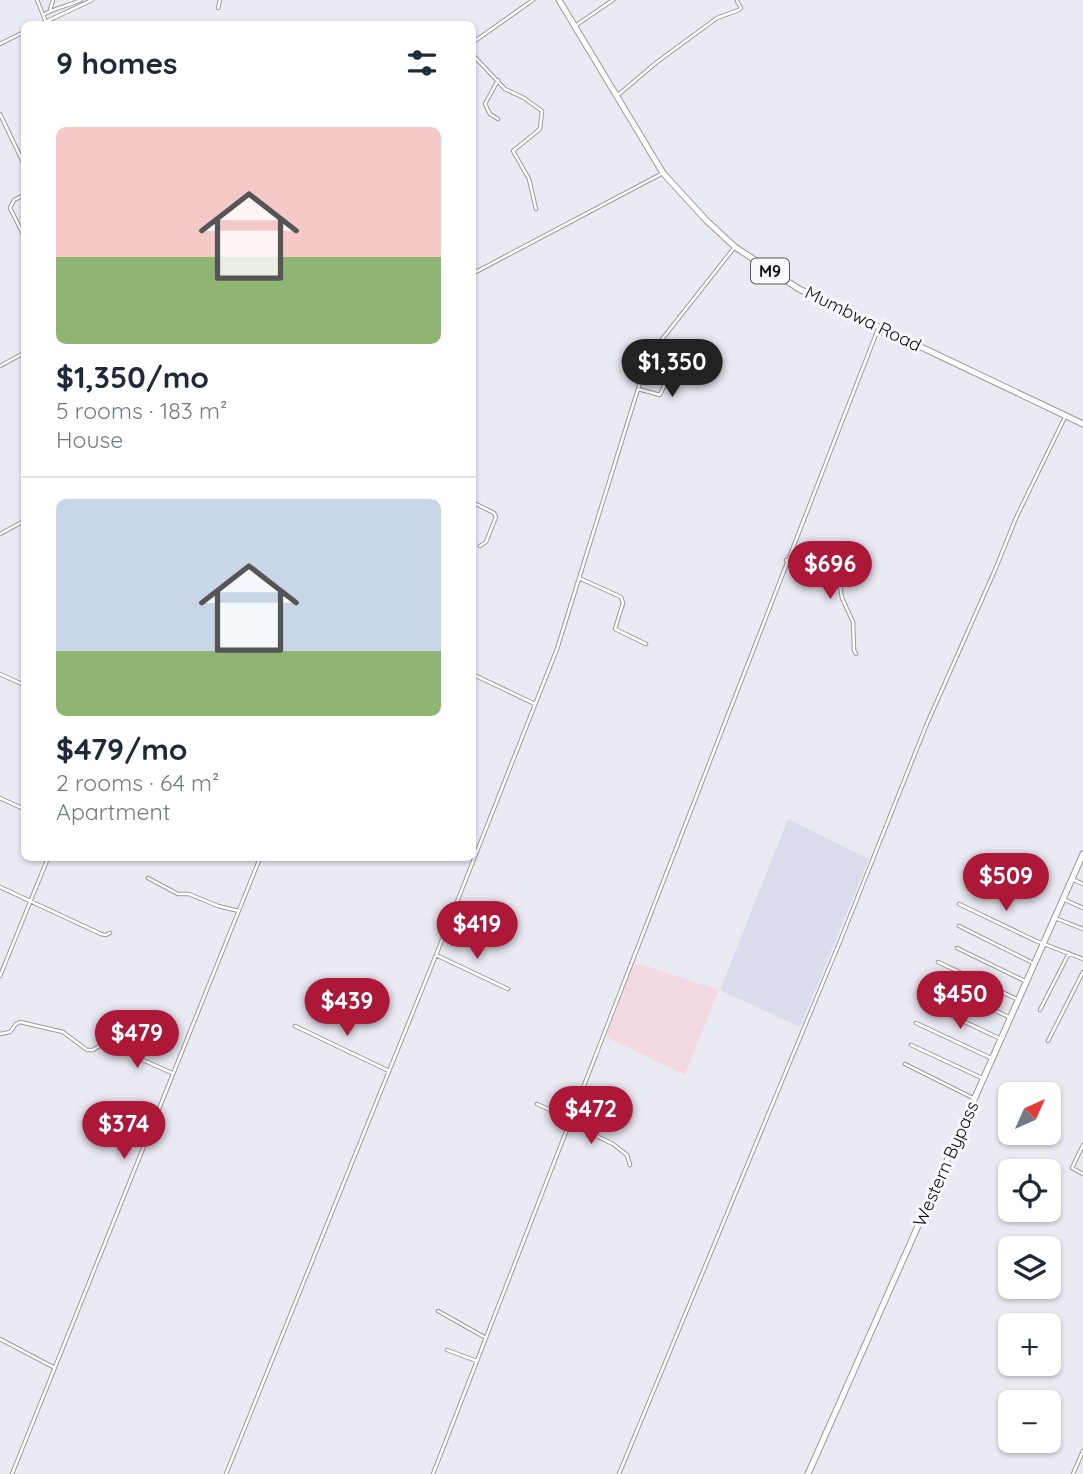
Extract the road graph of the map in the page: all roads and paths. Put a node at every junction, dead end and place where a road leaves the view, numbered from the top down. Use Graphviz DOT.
graph roads {
  1 [pos="37,0"];
  2 [pos="52,0"];
  3 [pos="81,0"];
  4 [pos="92,0"];
  5 [pos="220,0"];
  6 [pos="533,0"];
  7 [pos="559,0"];
  8 [pos="613,0"];
  9 [pos="737,1"];
  10 [pos="218,8"];
  11 [pos="50,10"];
  12 [pos="43,15"];
  13 [pos="46,21"];
  14 [pos="48,21"];
  15 [pos="575,26"];
  16 [pos="21,34"];
  17 [pos="476,40"];
  18 [pos="0,44"];
  19 [pos="476,58"];
  20 [pos="498,80"];
  21 [pos="616,97"];
  22 [pos="0,114"];
  23 [pos="498,119"];
  24 [pos="21,158"];
  25 [pos="663,173"];
  26 [pos="21,196"];
  27 [pos="536,209"];
  28 [pos="21,230"];
  29 [pos="735,247"];
  30 [pos="476,272"];
  31 [pos="878,328"];
  32 [pos="21,355"];
  33 [pos="678,355"];
  34 [pos="0,366"];
  35 [pos="638,389"];
  36 [pos="1066,416"];
  37 [pos="1083,424"];
  38 [pos="476,504"];
  39 [pos="21,523"];
  40 [pos="0,534"];
  41 [pos="480,546"];
  42 [pos="786,560"];
  43 [pos="579,578"];
  44 [pos="646,644"];
  45 [pos="856,654"];
  46 [pos="0,674"];
  47 [pos="476,676"];
  48 [pos="21,684"];
  49 [pos="535,704"];
  50 [pos="0,798"];
  51 [pos="21,808"];
  52 [pos="476,854"];
  53 [pos="1083,854"];
  54 [pos="47,861"];
  55 [pos="259,861"];
  56 [pos="473,861"];
  57 [pos="1081,863"];
  58 [pos="148,878"];
  59 [pos="1072,879"];
  60 [pos="1083,884"];
  61 [pos="0,887"];
  62 [pos="1063,899"];
  63 [pos="30,902"];
  64 [pos="959,904"];
  65 [pos="1083,908"];
  66 [pos="239,911"];
  67 [pos="1055,918"];
  68 [pos="959,926"];
  69 [pos="1083,929"];
  70 [pos="110,933"];
  71 [pos="1043,944"];
  72 [pos="957,948"];
  73 [pos="1069,953"];
  74 [pos="436,955"];
  75 [pos="1083,959"];
  76 [pos="938,962"];
  77 [pos="1035,964"];
  78 [pos="1083,972"];
  79 [pos="0,976"];
  80 [pos="933,982"];
  81 [pos="1027,982"];
  82 [pos="508,989"];
  83 [pos="1018,1000"];
  84 [pos="936,1008"];
  85 [pos="1040,1010"];
  86 [pos="1011,1018"];
  87 [pos="916,1023"];
  88 [pos="295,1026"];
  89 [pos="0,1034"];
  90 [pos="1001,1039"];
  91 [pos="1048,1041"];
  92 [pos="911,1045"];
  93 [pos="993,1059"];
  94 [pos="905,1064"];
  95 [pos="389,1070"];
  96 [pos="173,1073"];
  97 [pos="984,1079"];
  98 [pos="975,1100"];
  99 [pos="537,1104"];
  100 [pos="570,1119"];
  101 [pos="1083,1144"];
  102 [pos="630,1166"];
  103 [pos="1083,1174"];
  104 [pos="438,1311"];
  105 [pos="486,1338"];
  106 [pos="0,1339"];
  107 [pos="447,1350"];
  108 [pos="477,1362"];
  109 [pos="55,1368"];
  110 [pos="1083,1451"];
  111 [pos="12,1474"];
  112 [pos="226,1474"];
  113 [pos="433,1474"];
  114 [pos="619,1474"];
  115 [pos="808,1474"];
  116 [pos="1073,1474"];
  1 -- 12 [label="street"];
  2 -- 11 [label="street"];
  3 -- 11 [label="street"];
  4 -- 14 [label="street"];
  5 -- 10 [label="street"];
  6 -- 17 [label="street"];
  7 -- 15 [label="main road, Mumbwa Road / M9"];
  8 -- 15 [label="street"];
  9 -- 21 [label="street"];
  11 -- 12 [label="street"];
  12 -- 13 [label="street"];
  15 -- 21 [label="main road, Mumbwa Road / M9"];
  16 -- 18 [label="street"];
  19 -- 20 [label="street"];
  20 -- 23 [label="street"];
  20 -- 27 [label="street"];
  21 -- 25 [label="main road, Mumbwa Road / M9"];
  22 -- 24 [label="street"];
  25 -- 29 [label="main road, Mumbwa Road / M9"];
  25 -- 30 [label="street"];
  26 -- 28 [label="street"];
  29 -- 31 [label="main road, Mumbwa Road / M9"];
  29 -- 35 [label="street"];
  31 -- 36 [label="main road, Mumbwa Road / M9"];
  31 -- 42 [label="street"];
  32 -- 34 [label="street"];
  33 -- 35 [label="street"];
  35 -- 43 [label="street"];
  36 -- 37 [label="main road, Mumbwa Road / M9"];
  36 -- 114 [label="street"];
  38 -- 41 [label="street"];
  39 -- 40 [label="street"];
  42 -- 45 [label="street"];
  42 -- 100 [label="street"];
  43 -- 44 [label="street"];
  43 -- 49 [label="street"];
  46 -- 48 [label="street"];
  47 -- 49 [label="street"];
  49 -- 52 [label="street"];
  50 -- 51 [label="street"];
  53 -- 57 [label="main road, Western Bypass"];
  54 -- 63 [label="street"];
  55 -- 66 [label="street"];
  56 -- 74 [label="street"];
  57 -- 59 [label="main road, Western Bypass"];
  58 -- 66 [label="street"];
  59 -- 60 [label="street"];
  59 -- 62 [label="main road, Western Bypass"];
  61 -- 63 [label="street"];
  62 -- 65 [label="street"];
  62 -- 67 [label="main road, Western Bypass"];
  63 -- 70 [label="street"];
  63 -- 79 [label="street"];
  64 -- 71 [label="street"];
  66 -- 96 [label="street"];
  67 -- 69 [label="street"];
  67 -- 71 [label="main road, Western Bypass"];
  68 -- 77 [label="street"];
  71 -- 73 [label="street"];
  71 -- 77 [label="main road, Western Bypass"];
  72 -- 81 [label="street"];
  73 -- 75 [label="street"];
  73 -- 85 [label="street"];
  74 -- 82 [label="street"];
  74 -- 95 [label="street"];
  76 -- 83 [label="street"];
  77 -- 81 [label="main road, Western Bypass"];
  78 -- 91 [label="street"];
  80 -- 86 [label="street"];
  81 -- 83 [label="main road, Western Bypass"];
  83 -- 86 [label="main road, Western Bypass"];
  84 -- 90 [label="street"];
  86 -- 90 [label="main road, Western Bypass"];
  87 -- 93 [label="street"];
  88 -- 95 [label="street"];
  89 -- 96 [label="street"];
  90 -- 93 [label="main road, Western Bypass"];
  92 -- 97 [label="street"];
  93 -- 97 [label="main road, Western Bypass"];
  94 -- 98 [label="street"];
  95 -- 112 [label="street"];
  96 -- 109 [label="street"];
  97 -- 98 [label="main road, Western Bypass"];
  98 -- 115 [label="main road, Western Bypass"];
  99 -- 100 [label="street"];
  100 -- 102 [label="street"];
  100 -- 105 [label="street"];
  101 -- 103 [label="street"];
  104 -- 105 [label="street"];
  105 -- 108 [label="street"];
  106 -- 109 [label="street"];
  107 -- 108 [label="street"];
  108 -- 113 [label="street"];
  109 -- 111 [label="street"];
  110 -- 116 [label="street"];
}
